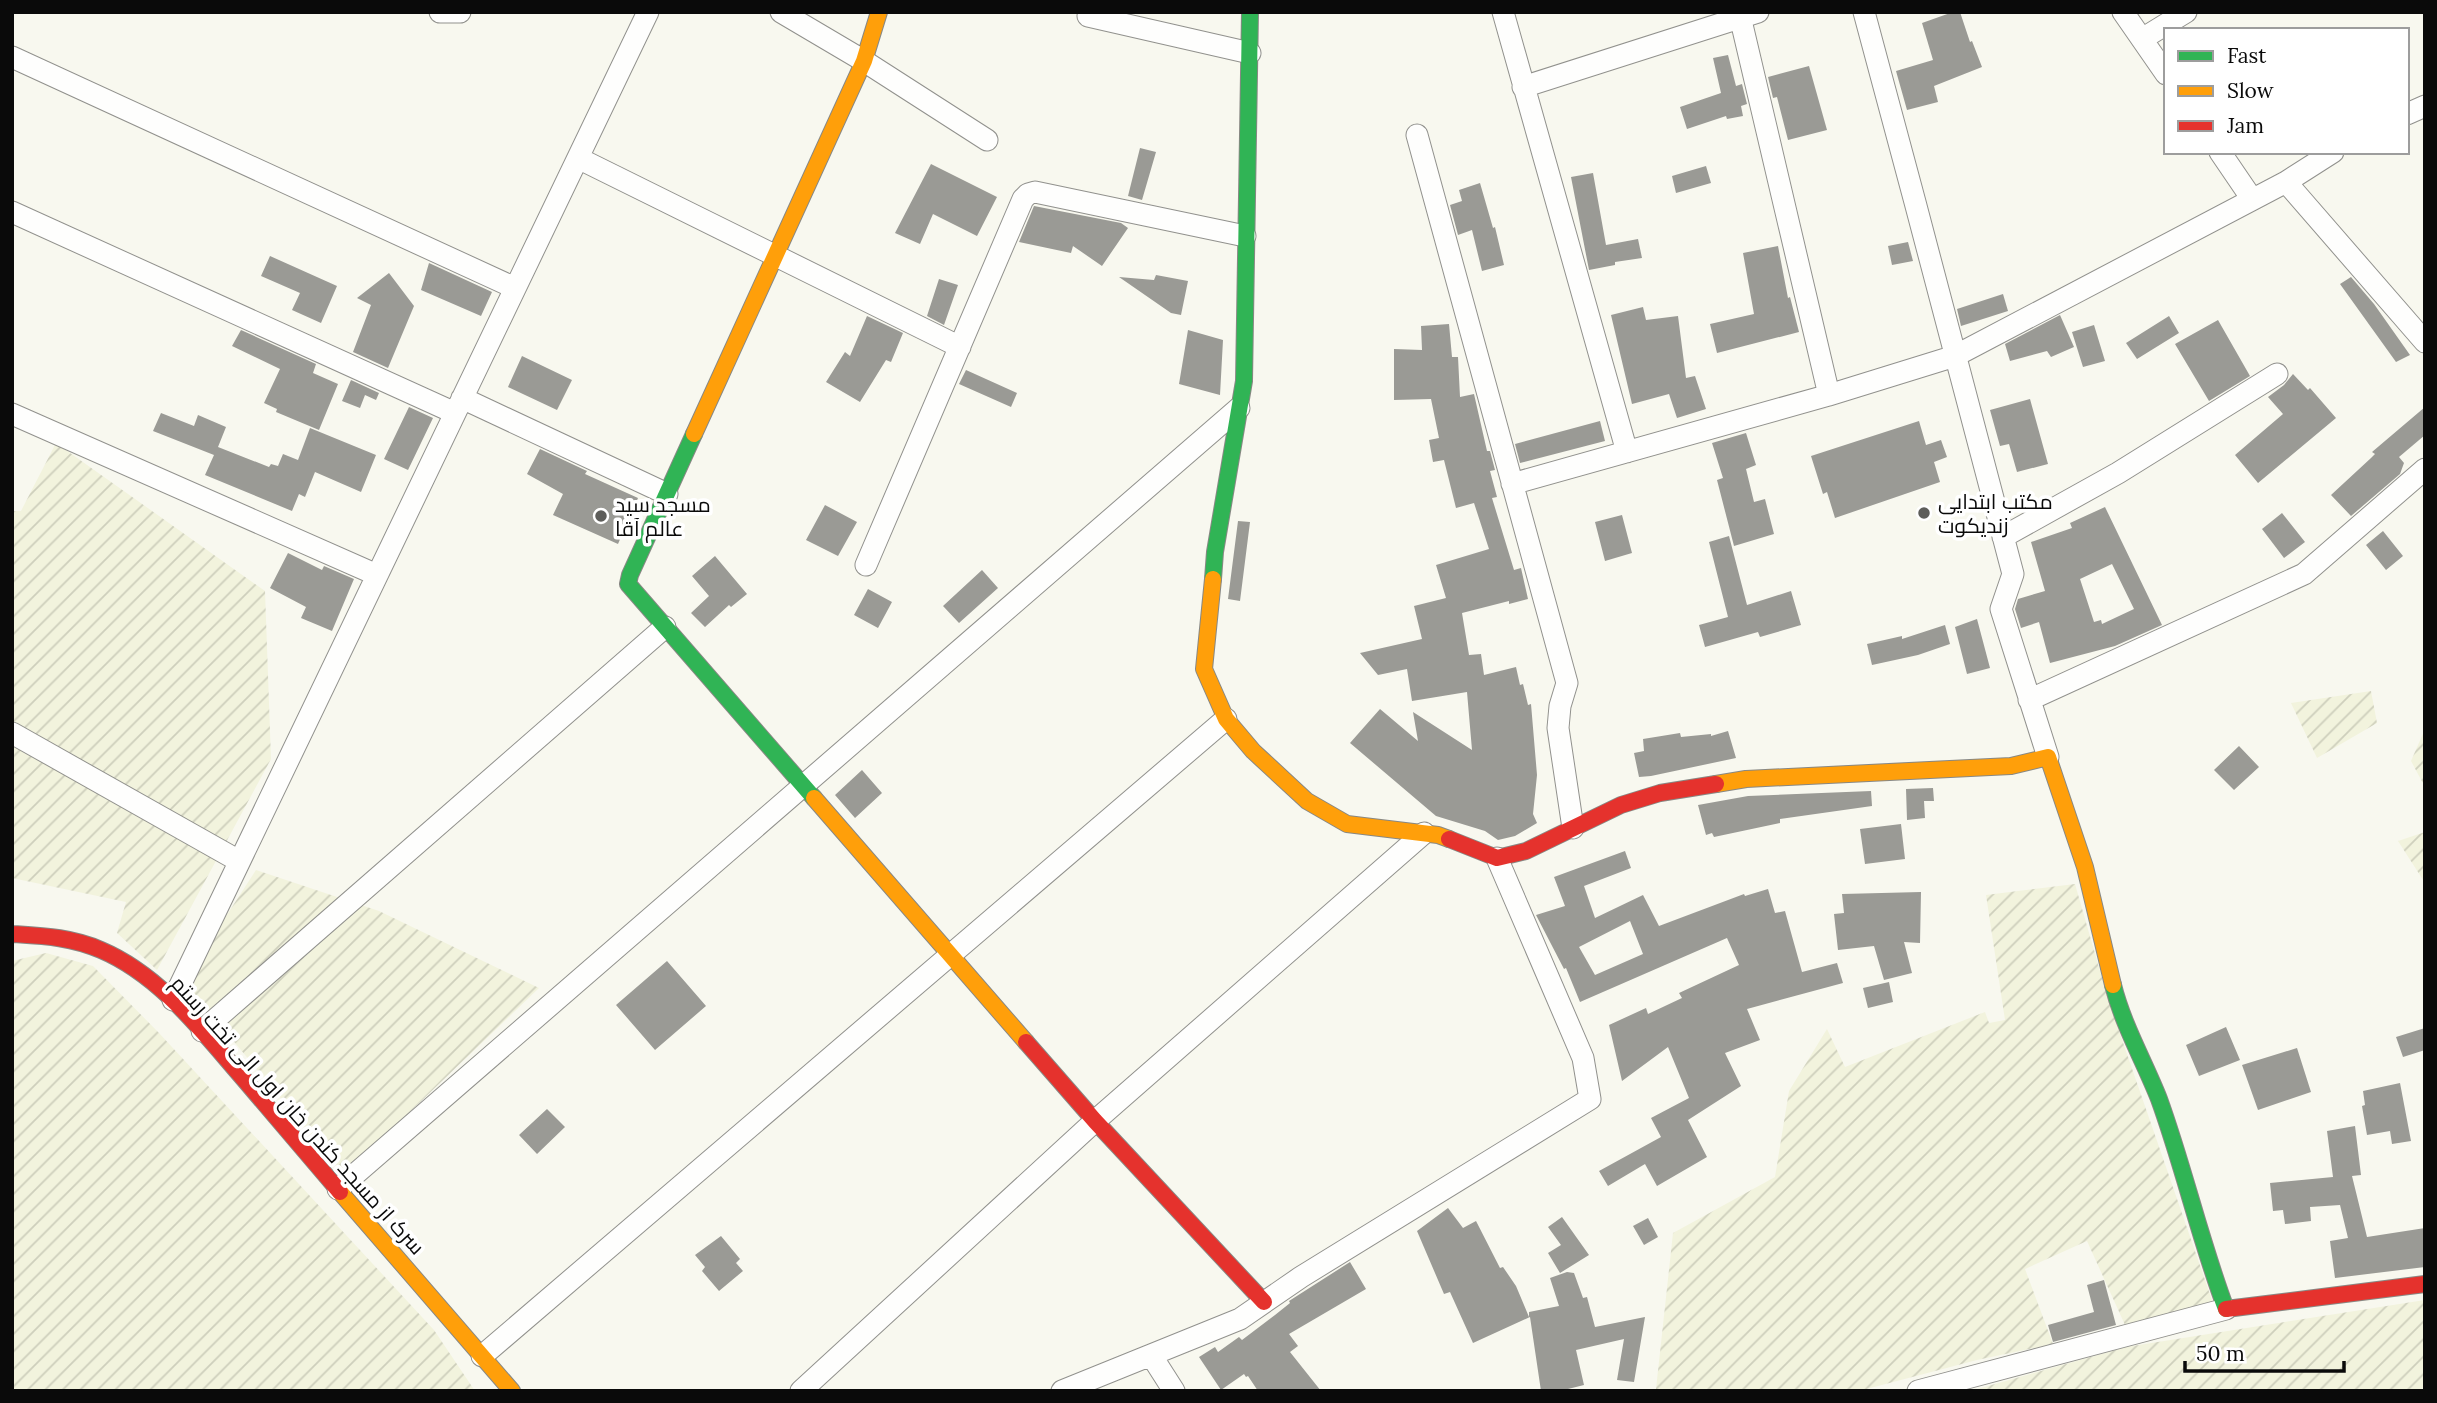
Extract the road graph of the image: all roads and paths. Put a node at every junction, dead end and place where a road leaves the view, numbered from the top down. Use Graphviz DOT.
graph roads {
  1 [pos="440,12"];
  2 [pos="460,12"];
  3 [pos="648,12"];
  4 [pos="781,12"];
  5 [pos="879,12"];
  6 [pos="1250,12"];
  7 [pos="1503,12"];
  8 [pos="1864,12"];
  9 [pos="2123,12"];
  10 [pos="2186,12"];
  11 [pos="1746,14"];
  12 [pos="1088,16"];
  13 [pos="2142,39"];
  14 [pos="1250,53"];
  15 [pos="12,57"];
  16 [pos="864,61"];
  17 [pos="2164,71"];
  18 [pos="1523,87"];
  19 [pos="2425,106"];
  20 [pos="2409,113"];
  21 [pos="1418,135"];
  22 [pos="987,139"];
  23 [pos="2221,154"];
  24 [pos="2330,154"];
  25 [pos="578,158"];
  26 [pos="2286,182"];
  27 [pos="2252,199"];
  28 [pos="12,212"];
  29 [pos="1245,236"];
  30 [pos="776,254"];
  31 [pos="515,288"];
  32 [pos="2425,342"];
  33 [pos="960,347"];
  34 [pos="1955,356"];
  35 [pos="2277,374"];
  36 [pos="1829,395"];
  37 [pos="459,405"];
  38 [pos="1239,408"];
  39 [pos="12,414"];
  40 [pos="1627,452"];
  41 [pos="2425,469"];
  42 [pos="1512,484"];
  43 [pos="667,494"];
  44 [pos="2003,537"];
  45 [pos="866,565"];
  46 [pos="377,575"];
  47 [pos="666,627"];
  48 [pos="2029,700"];
  49 [pos="1226,719"];
  50 [pos="12,733"];
  51 [pos="2048,757"];
  52 [pos="802,786"];
  53 [pos="1573,828"];
  54 [pos="1424,833"];
  55 [pos="1497,858"];
  56 [pos="239,861"];
  57 [pos="12,934"];
  58 [pos="950,955"];
  59 [pos="173,1000"];
  60 [pos="202,1031"];
  61 [pos="1095,1121"];
  62 [pos="338,1189"];
  63 [pos="2425,1284"];
  64 [pos="1264,1302"];
  65 [pos="2227,1309"];
  66 [pos="1151,1355"];
  67 [pos="482,1356"];
  68 [pos="512,1391"];
  69 [pos="801,1391"];
  70 [pos="1062,1391"];
  71 [pos="1174,1391"];
  72 [pos="1918,1391"];
  1 -- 2 [label="street"];
  3 -- 25 [label="street"];
  4 -- 16 [label="street"];
  5 -- 16 [label="street"];
  6 -- 14 [label="street"];
  7 -- 18 [label="street"];
  8 -- 34 [label="street"];
  9 -- 13 [label="street"];
  10 -- 13 [label="street"];
  11 -- 18 [label="street"];
  11 -- 36 [label="street"];
  12 -- 14 [label="street"];
  13 -- 17 [label="street"];
  14 -- 29 [label="street"];
  15 -- 31 [label="street"];
  16 -- 22 [label="street"];
  16 -- 30 [label="street"];
  18 -- 40 [label="street"];
  19 -- 20 [label="street"];
  21 -- 42 [label="street"];
  23 -- 27 [label="street"];
  24 -- 26 [label="street"];
  25 -- 30 [label="street"];
  25 -- 31 [label="street"];
  26 -- 27 [label="street"];
  26 -- 32 [label="street"];
  27 -- 34 [label="street"];
  28 -- 37 [label="street"];
  29 -- 33 [label="street"];
  29 -- 38 [label="street"];
  30 -- 33 [label="street"];
  30 -- 43 [label="street"];
  31 -- 37 [label="street"];
  33 -- 45 [label="street"];
  34 -- 36 [label="street"];
  34 -- 44 [label="street"];
  35 -- 44 [label="street"];
  36 -- 40 [label="street"];
  37 -- 43 [label="street"];
  37 -- 46 [label="street"];
  38 -- 49 [label="street"];
  38 -- 52 [label="street"];
  39 -- 46 [label="street"];
  40 -- 42 [label="street"];
  41 -- 48 [label="street"];
  42 -- 53 [label="street"];
  43 -- 47 [label="street"];
  44 -- 48 [label="street"];
  46 -- 56 [label="street"];
  47 -- 52 [label="street"];
  47 -- 60 [label="street"];
  48 -- 51 [label="street"];
  49 -- 54 [label="street"];
  49 -- 58 [label="street"];
  50 -- 56 [label="street"];
  51 -- 53 [label="street"];
  51 -- 65 [label="street"];
  52 -- 58 [label="street"];
  52 -- 62 [label="street"];
  53 -- 55 [label="street"];
  54 -- 55 [label="street"];
  54 -- 61 [label="street"];
  55 -- 64 [label="street"];
  56 -- 59 [label="street"];
  57 -- 59 [label="street, سرک از مسجد کندن خان اول الی تخت رستم"];
  58 -- 61 [label="street"];
  58 -- 67 [label="street"];
  59 -- 60 [label="street, سرک از مسجد کندن خان اول الی تخت رستم"];
  60 -- 62 [label="street, سرک از مسجد کندن خان اول الی تخت رستم"];
  61 -- 64 [label="street"];
  61 -- 69 [label="street"];
  62 -- 67 [label="street, سرک از مسجد کندن خان اول الی تخت رستم"];
  63 -- 65 [label="street"];
  64 -- 66 [label="street"];
  65 -- 72 [label="street"];
  66 -- 70 [label="street"];
  66 -- 71 [label="street"];
  67 -- 68 [label="street, سرک از مسجد کندن خان اول الی تخت رستم"];
}
